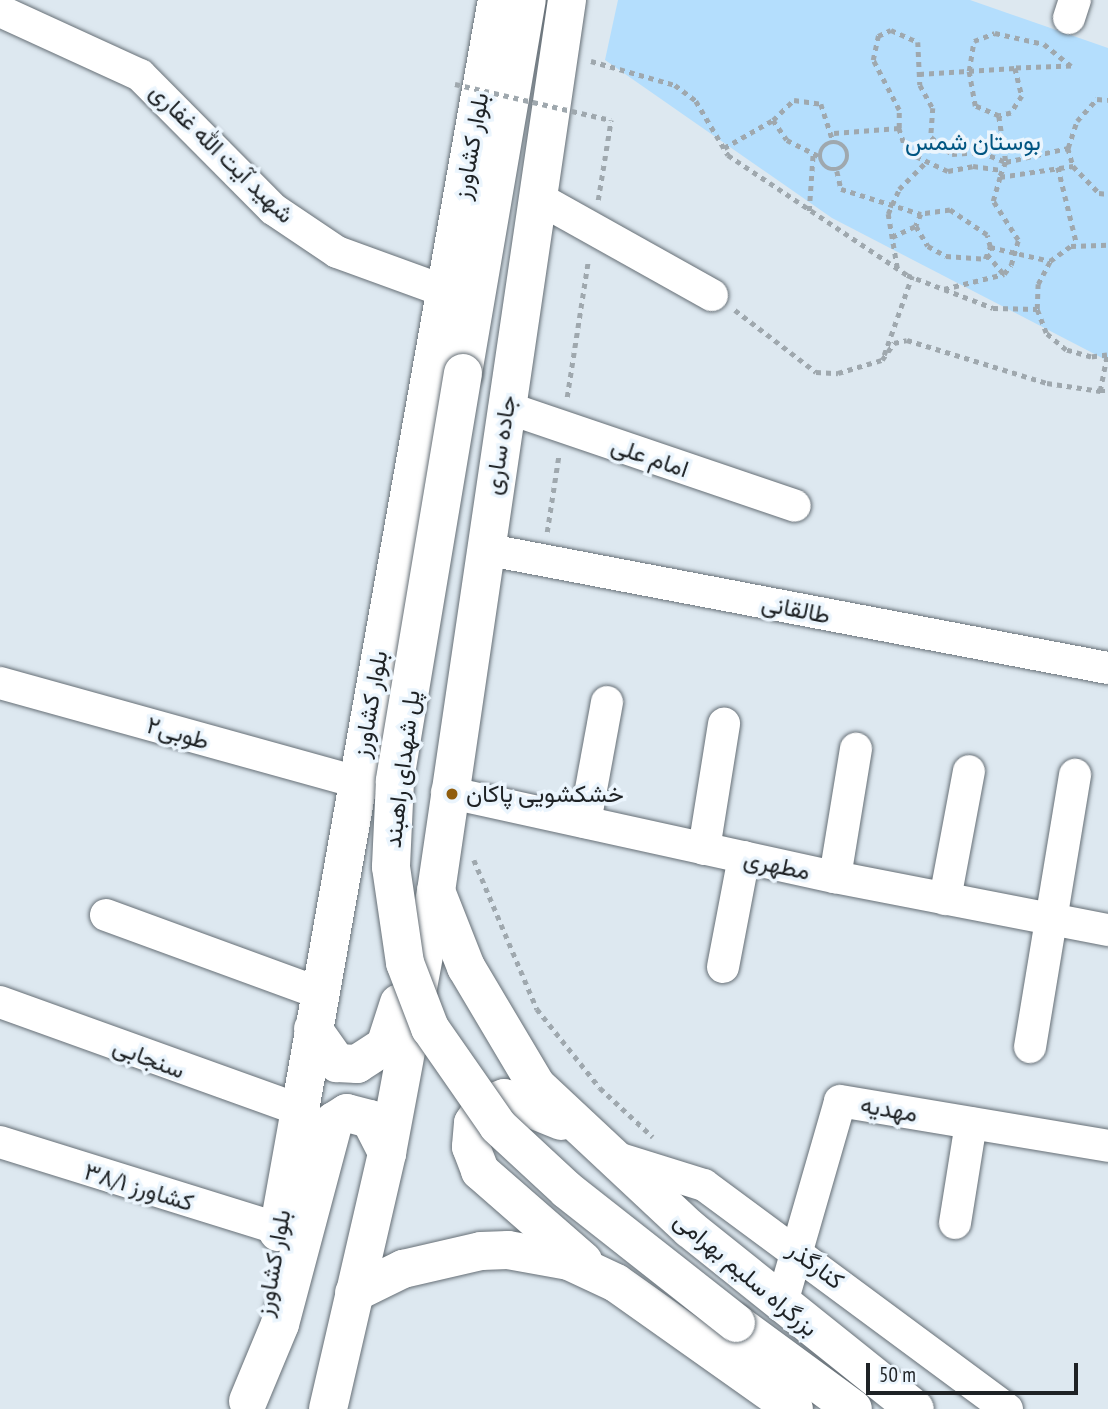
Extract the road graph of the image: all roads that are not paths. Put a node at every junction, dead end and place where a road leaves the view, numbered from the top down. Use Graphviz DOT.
graph roads {
  1 [pos="497,0"];
  2 [pos="527,0"];
  3 [pos="567,0"];
  4 [pos="0,11"];
  5 [pos="540,199"];
  6 [pos="444,291"];
  7 [pos="712,295"];
  8 [pos="506,407"];
  9 [pos="796,506"];
  10 [pos="484,550"];
  11 [pos="1108,668"];
  12 [pos="0,683"];
  13 [pos="607,702"];
  14 [pos="724,724"];
  15 [pos="856,749"];
  16 [pos="969,771"];
  17 [pos="1075,775"];
  18 [pos="356,782"];
  19 [pos="447,792"];
  20 [pos="585,822"];
  21 [pos="704,849"];
  22 [pos="744,857"];
  23 [pos="835,877"];
  24 [pos="436,891"];
  25 [pos="944,899"];
  26 [pos="106,915"];
  27 [pos="1051,919"];
  28 [pos="1108,930"];
  29 [pos="723,967"];
  30 [pos="319,992"];
  31 [pos="0,1002"];
  32 [pos="313,1029"];
  33 [pos="1030,1047"];
  34 [pos="300,1110"];
  35 [pos="971,1123"];
  36 [pos="0,1142"];
  37 [pos="594,1143"];
  38 [pos="1108,1146"];
  39 [pos="387,1153"];
  40 [pos="955,1223"];
  41 [pos="279,1228"];
  42 [pos="796,1250"];
  43 [pos="616,1283"];
  44 [pos="354,1293"];
  45 [pos="781,1306"];
  46 [pos="782,1403"];
  47 [pos="247,1405"];
  48 [pos="328,1409"];
  49 [pos="853,1409"];
  50 [pos="915,1409"];
  51 [pos="1007,1409"];
  1 -- 6 [label="main road, بلوار کشاورز"];
  2 -- 49 [label="main road, پل شهدای راهبند, bridge"];
  3 -- 5 [label="main road, جاده ساری"];
  4 -- 6 [label="street, شهید آیت الله غفاری"];
  5 -- 7 [label="street"];
  5 -- 8 [label="main road, جاده ساری"];
  6 -- 18 [label="main road, بلوار کشاورز"];
  8 -- 9 [label="street, امام علی"];
  8 -- 10 [label="main road, جاده ساری"];
  10 -- 11 [label="street, طالقانی"];
  10 -- 19 [label="main road, جاده ساری"];
  12 -- 18 [label="street, طوبی۲"];
  13 -- 20 [label="street"];
  14 -- 21 [label="street"];
  15 -- 23 [label="street"];
  16 -- 25 [label="street"];
  17 -- 27 [label="street"];
  18 -- 30 [label="main road, بلوار کشاورز"];
  19 -- 20 [label="street, مطهری"];
  19 -- 24 [label="main road, جاده ساری"];
  20 -- 21 [label="street, مطهری"];
  21 -- 22 [label="street, مطهری"];
  22 -- 23 [label="street, مطهری"];
  22 -- 29 [label="street"];
  23 -- 25 [label="street, مطهری"];
  24 -- 32 [label="main road"];
  24 -- 37 [label="main road"];
  24 -- 39 [label="main road"];
  25 -- 27 [label="street, مطهری"];
  26 -- 30 [label="street"];
  27 -- 28 [label="street, مطهری"];
  27 -- 33 [label="street"];
  30 -- 32 [label="main road, بلوار کشاورز"];
  31 -- 34 [label="street, سنجابی"];
  32 -- 34 [label="main road, بلوار کشاورز"];
  34 -- 41 [label="main road, بلوار کشاورز"];
  35 -- 38 [label="street, مهدیه"];
  35 -- 40 [label="street"];
  35 -- 42 [label="street, مهدیه"];
  36 -- 41 [label="street, کشاورز ۳۸/۱"];
  37 -- 42 [label="street, کنارگذر"];
  37 -- 43 [label="main road"];
  37 -- 45 [label="main road, بزرگراه سلیم بهرامی"];
  39 -- 44 [label="main road"];
  39 -- 47 [label="main road"];
  41 -- 47 [label="main road, بلوار کشاورز"];
  42 -- 45 [label="street, مهدیه"];
  42 -- 51 [label="street, کنارگذر"];
  43 -- 44 [label="main road"];
  43 -- 46 [label="main road"];
  44 -- 48 [label="main road"];
  45 -- 50 [label="main road, بزرگراه سلیم بهرامی"];
}
